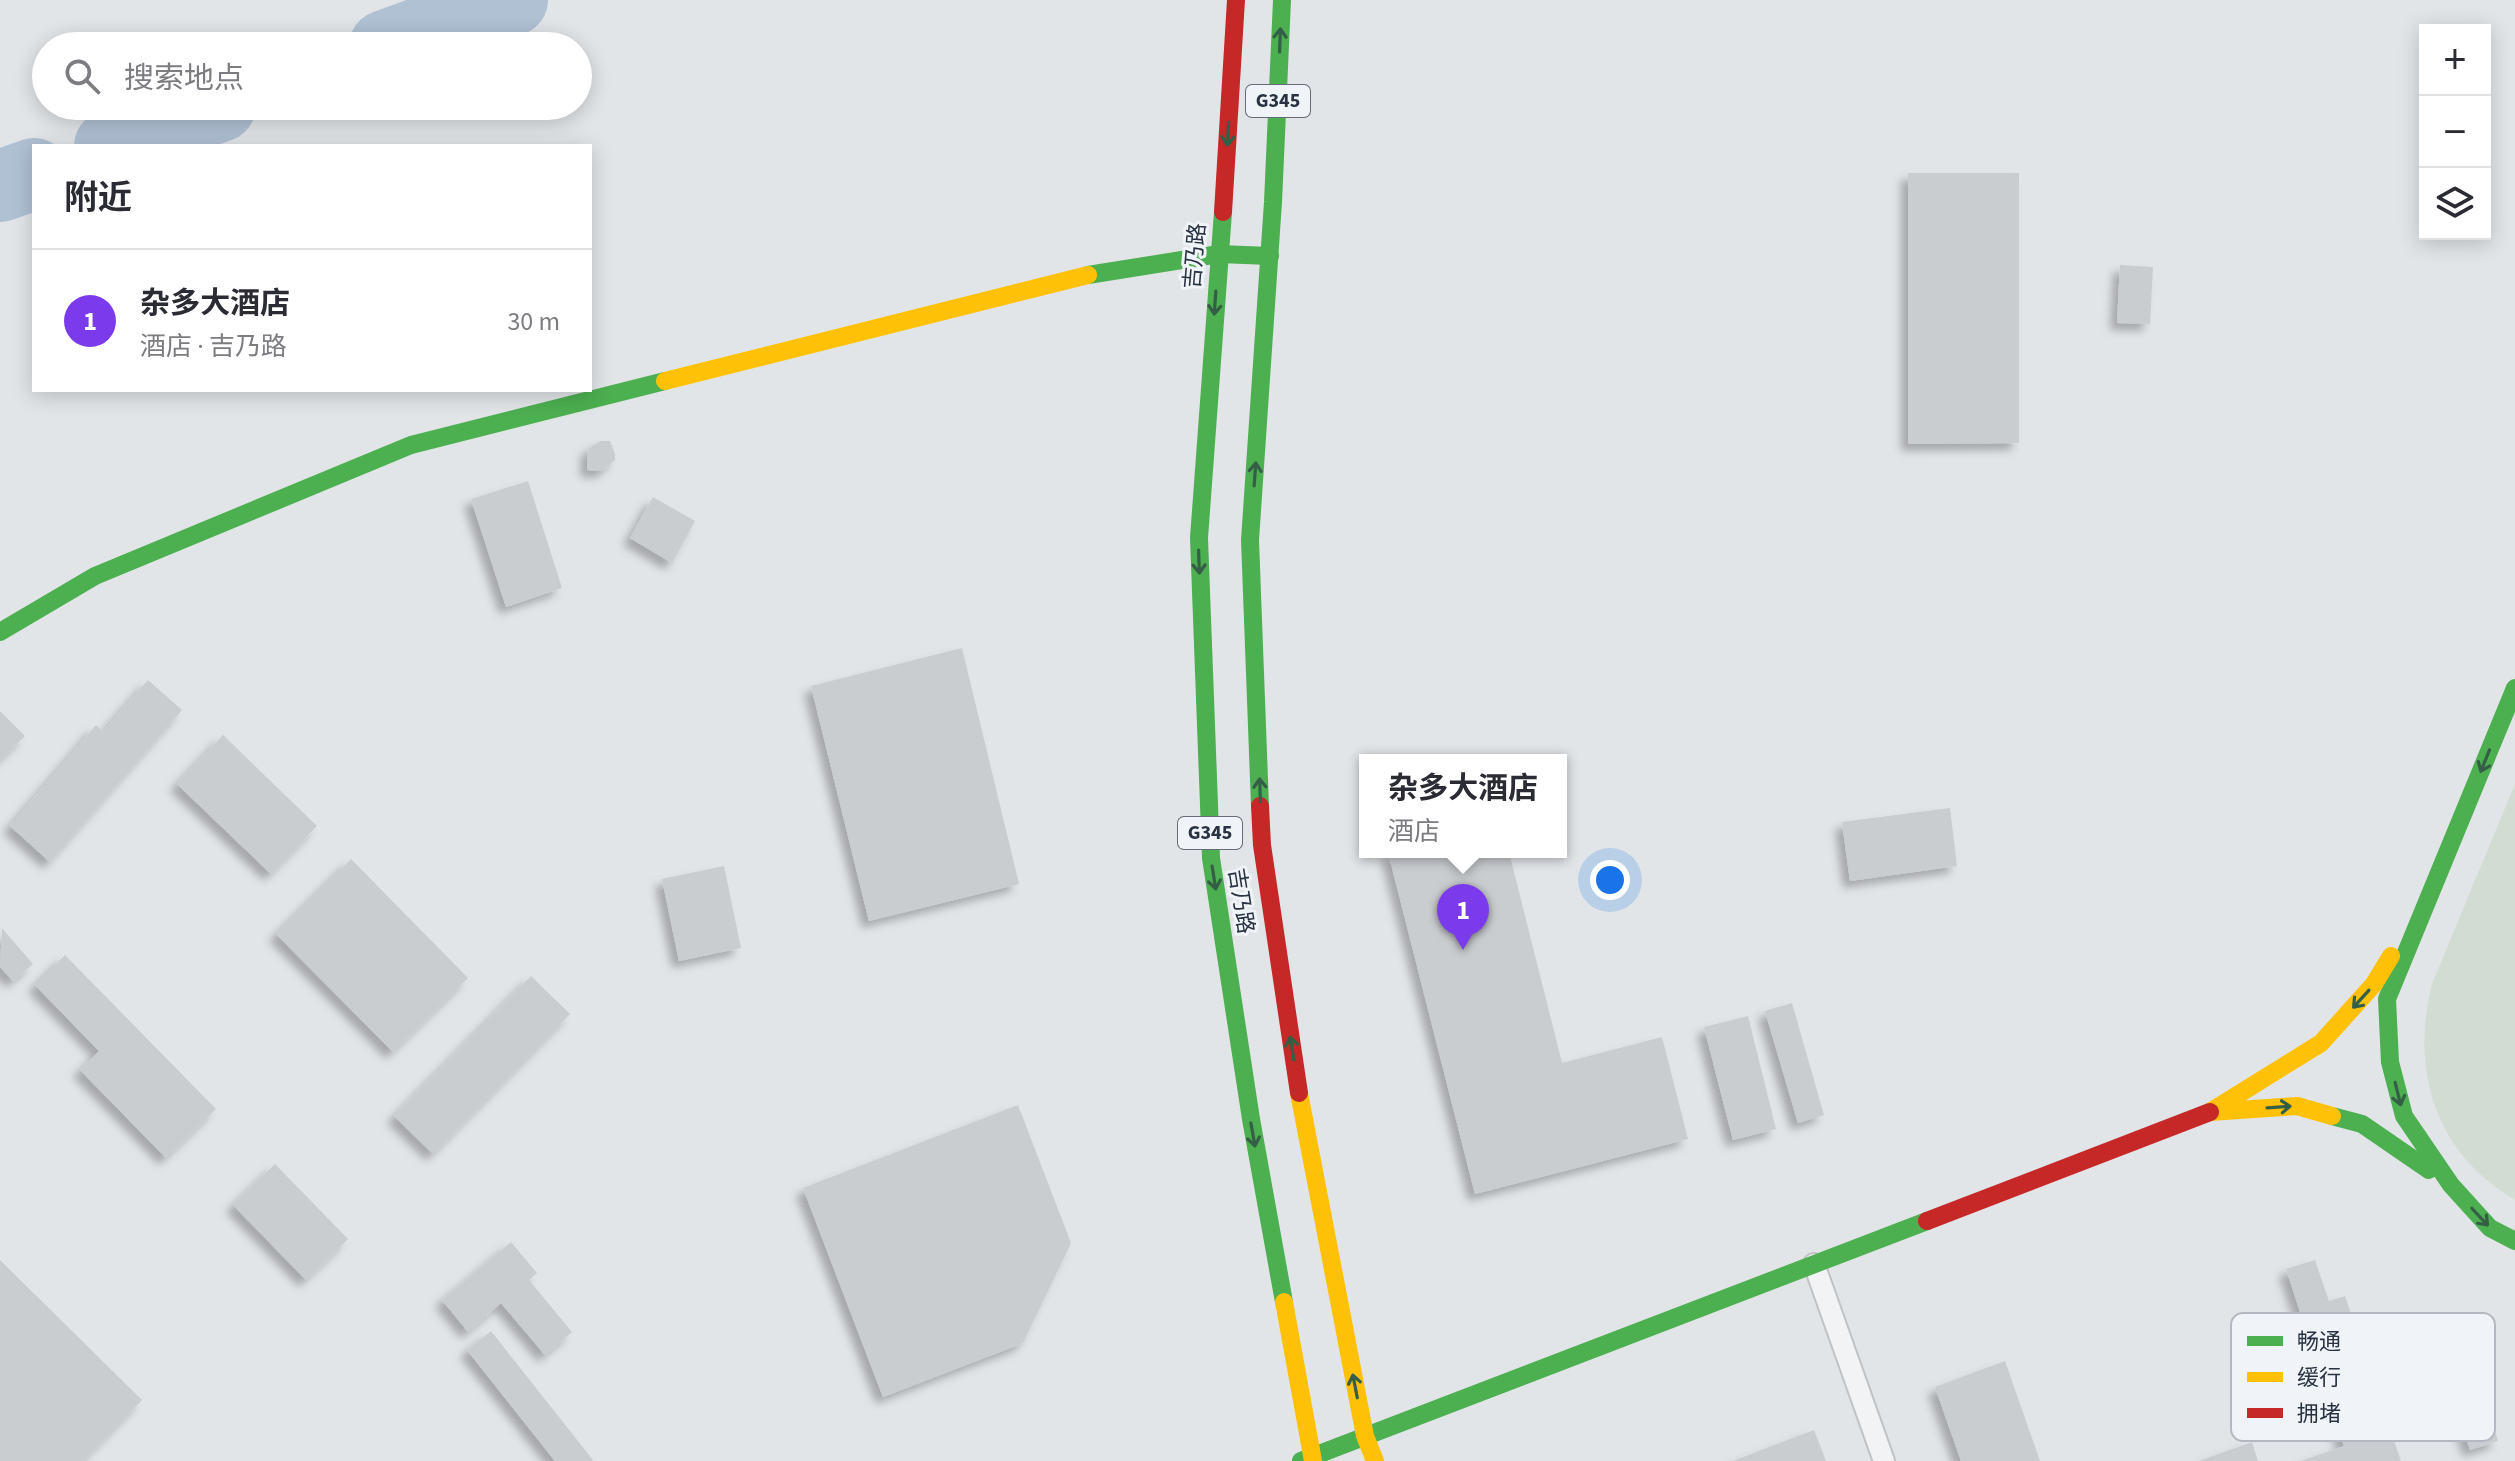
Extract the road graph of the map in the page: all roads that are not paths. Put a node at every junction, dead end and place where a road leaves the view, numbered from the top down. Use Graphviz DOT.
graph roads {
  1 [pos="1236,0"];
  2 [pos="1282,0"];
  3 [pos="1219,254"];
  4 [pos="1270,256"];
  5 [pos="0,632"];
  6 [pos="2515,688"];
  7 [pos="2433,887"];
  8 [pos="2210,1112"];
  9 [pos="2451,1185"];
  10 [pos="2515,1241"];
  11 [pos="1814,1264"];
  12 [pos="1365,1436"];
  13 [pos="1309,1459"];
  14 [pos="1375,1461"];
  15 [pos="1884,1461"];
  1 -- 3 [label="main road, 吉乃路 / G345, one-way"];
  4 -- 2 [label="main road, 吉乃路 / G345, one-way"];
  3 -- 4 [label="main road"];
  3 -- 5 [label="main road"];
  3 -- 13 [label="main road, 吉乃路 / G345, one-way"];
  12 -- 4 [label="main road, 吉乃路 / G345, one-way"];
  6 -- 7 [label="main road, one-way"];
  7 -- 8 [label="main road, one-way"];
  7 -- 9 [label="main road, one-way"];
  8 -- 9 [label="main road, one-way"];
  8 -- 11 [label="main road"];
  9 -- 10 [label="main road, one-way"];
  11 -- 12 [label="main road"];
  11 -- 15 [label="lane"];
  12 -- 13 [label="main road"];
  12 -- 14 [label="main road, 吉乃路 / G345"];
}
